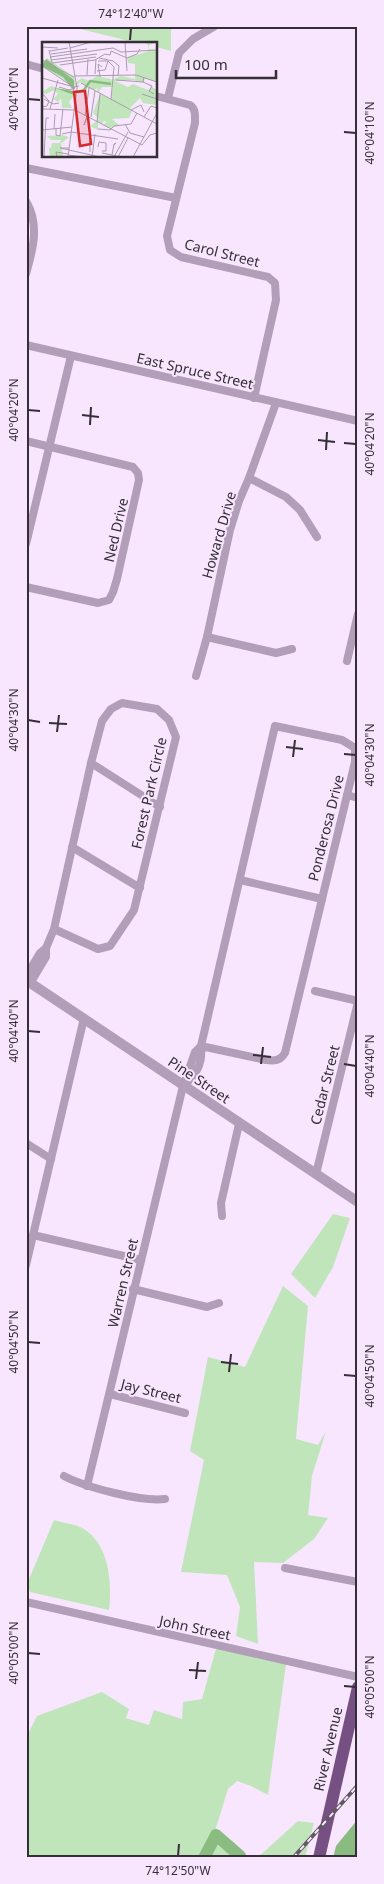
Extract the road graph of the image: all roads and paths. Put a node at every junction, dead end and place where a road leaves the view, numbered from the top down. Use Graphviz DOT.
graph roads {
  1 [pos="215,26"];
  2 [pos="26,64"];
  3 [pos="42,68"];
  4 [pos="158,96"];
  5 [pos="168,98"];
  6 [pos="26,168"];
  7 [pos="176,198"];
  8 [pos="26,201"];
  9 [pos="30,247"];
  10 [pos="26,274"];
  11 [pos="26,345"];
  12 [pos="71,356"];
  13 [pos="254,398"];
  14 [pos="276,403"];
  15 [pos="358,421"];
  16 [pos="26,441"];
  17 [pos="50,446"];
  18 [pos="249,478"];
  19 [pos="317,537"];
  20 [pos="26,544"];
  21 [pos="26,587"];
  22 [pos="358,614"];
  23 [pos="207,637"];
  24 [pos="292,649"];
  25 [pos="347,661"];
  26 [pos="196,676"];
  27 [pos="91,763"];
  28 [pos="347,795"];
  29 [pos="358,798"];
  30 [pos="160,807"];
  31 [pos="72,847"];
  32 [pos="240,880"];
  33 [pos="140,888"];
  34 [pos="322,899"];
  35 [pos="54,929"];
  36 [pos="28,979"];
  37 [pos="315,991"];
  38 [pos="358,1002"];
  39 [pos="84,1018"];
  40 [pos="201,1046"];
  41 [pos="183,1086"];
  42 [pos="239,1124"];
  43 [pos="26,1143"];
  44 [pos="51,1159"];
  45 [pos="316,1174"];
  46 [pos="358,1202"];
  47 [pos="222,1216"];
  48 [pos="33,1235"];
  49 [pos="141,1260"];
  50 [pos="26,1265"];
  51 [pos="133,1290"];
  52 [pos="219,1302"];
  53 [pos="110,1394"];
  54 [pos="185,1413"];
  55 [pos="64,1476"];
  56 [pos="87,1486"];
  57 [pos="165,1499"];
  58 [pos="285,1568"];
  59 [pos="358,1582"];
  60 [pos="26,1602"];
  61 [pos="358,1677"];
  62 [pos="358,1687"];
  63 [pos="319,1858"];
  1 -- 5 [label="street"];
  2 -- 3 [label="street"];
  4 -- 5 [label="street, Carol Street"];
  5 -- 7 [label="street, Carol Street"];
  6 -- 7 [label="street"];
  7 -- 13 [label="street, Carol Street"];
  8 -- 9 [label="street"];
  9 -- 10 [label="street"];
  11 -- 12 [label="street, East Spruce Street"];
  12 -- 13 [label="street, East Spruce Street"];
  12 -- 17 [label="street"];
  13 -- 14 [label="street, East Spruce Street"];
  14 -- 15 [label="street, East Spruce Street"];
  14 -- 18 [label="street, Howard Drive"];
  16 -- 17 [label="street"];
  17 -- 20 [label="street"];
  17 -- 21 [label="street, Ned Drive"];
  18 -- 19 [label="street"];
  18 -- 23 [label="street, Howard Drive"];
  22 -- 25 [label="street"];
  23 -- 24 [label="street"];
  23 -- 26 [label="street, Howard Drive"];
  27 -- 30 [label="street"];
  27 -- 30 [label="street, Forest Park Circle"];
  27 -- 31 [label="street, Forest Park Circle"];
  28 -- 29 [label="street"];
  28 -- 32 [label="street, Ponderosa Drive"];
  28 -- 34 [label="street, Ponderosa Drive"];
  30 -- 33 [label="street, Forest Park Circle"];
  31 -- 33 [label="street"];
  31 -- 35 [label="street, Forest Park Circle"];
  32 -- 34 [label="street"];
  32 -- 40 [label="street, Ponderosa Drive"];
  33 -- 35 [label="street, Forest Park Circle"];
  34 -- 40 [label="street, Ponderosa Drive"];
  35 -- 36 [label="street, Forest Park Circle"];
  36 -- 39 [label="street, Pine Street"];
  37 -- 38 [label="street"];
  38 -- 45 [label="street, Cedar Street"];
  39 -- 41 [label="street, Pine Street"];
  39 -- 44 [label="street"];
  40 -- 41 [label="street, Ponderosa Drive"];
  41 -- 42 [label="street, Pine Street"];
  41 -- 49 [label="street, Warren Street"];
  42 -- 45 [label="street, Pine Street"];
  42 -- 47 [label="street"];
  43 -- 44 [label="street"];
  44 -- 48 [label="street"];
  45 -- 46 [label="street, Pine Street"];
  48 -- 49 [label="street"];
  48 -- 50 [label="street"];
  49 -- 51 [label="street, Warren Street"];
  51 -- 52 [label="street"];
  51 -- 53 [label="street, Warren Street"];
  53 -- 54 [label="street, Jay Street"];
  53 -- 56 [label="street, Warren Street"];
  55 -- 56 [label="street"];
  56 -- 57 [label="street"];
  58 -- 59 [label="street"];
  60 -- 61 [label="street, John Street"];
  62 -- 63 [label="highway, River Avenue"];
}
